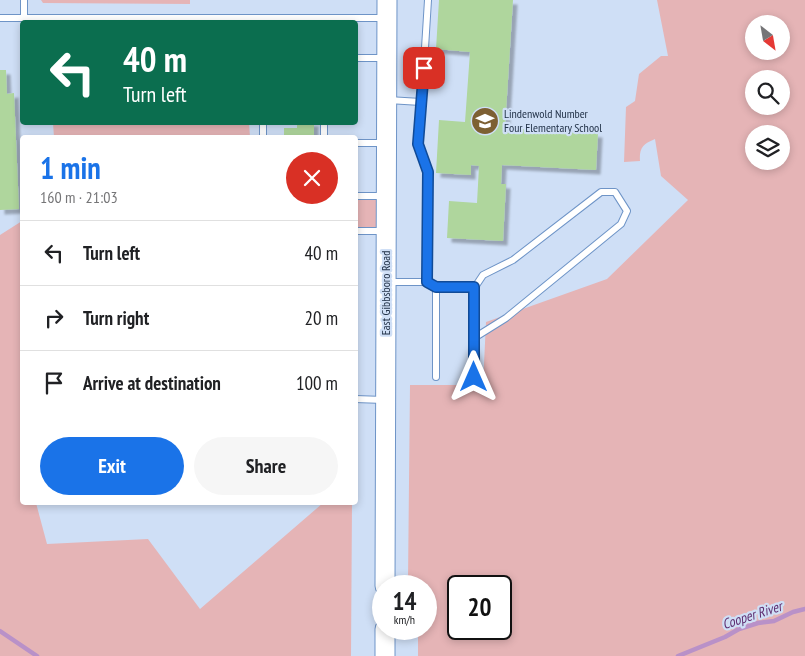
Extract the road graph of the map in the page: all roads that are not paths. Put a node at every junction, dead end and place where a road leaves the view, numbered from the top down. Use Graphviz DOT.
graph roads {
  1 [pos="24,0"];
  2 [pos="428,0"];
  3 [pos="387,9"];
  4 [pos="0,18"];
  5 [pos="24,18"];
  6 [pos="358,58"];
  7 [pos="387,58"];
  8 [pos="387,100"];
  9 [pos="421,102"];
  10 [pos="358,143"];
  11 [pos="387,143"];
  12 [pos="358,196"];
  13 [pos="387,196"];
  14 [pos="358,231"];
  15 [pos="387,231"];
  16 [pos="386,282"];
  17 [pos="427,282"];
  18 [pos="436,287"];
  19 [pos="474,287"];
  20 [pos="474,338"];
  21 [pos="436,377"];
  22 [pos="474,377"];
  23 [pos="358,399"];
  24 [pos="386,400"];
  25 [pos="385,575"];
  26 [pos="385,640"];
  27 [pos="385,656"];
  1 -- 5 [label="lane"];
  2 -- 9 [label="lane"];
  3 -- 5 [label="lane"];
  3 -- 7 [label="main road, East Gibbsboro Road"];
  4 -- 5 [label="lane"];
  6 -- 7 [label="lane"];
  7 -- 8 [label="main road, East Gibbsboro Road"];
  8 -- 9 [label="lane"];
  8 -- 11 [label="main road, East Gibbsboro Road"];
  9 -- 17 [label="lane"];
  10 -- 11 [label="lane"];
  11 -- 13 [label="main road, East Gibbsboro Road"];
  12 -- 13 [label="lane"];
  13 -- 15 [label="main road, East Gibbsboro Road"];
  14 -- 15 [label="lane"];
  15 -- 16 [label="main road, East Gibbsboro Road"];
  16 -- 17 [label="lane"];
  16 -- 24 [label="main road, East Gibbsboro Road"];
  17 -- 18 [label="lane"];
  18 -- 19 [label="lane"];
  18 -- 21 [label="lane"];
  19 -- 20 [label="lane"];
  19 -- 20 [label="lane"];
  20 -- 22 [label="lane"];
  23 -- 24 [label="lane"];
  24 -- 25 [label="main road, East Gibbsboro Road"];
  26 -- 27 [label="main road"];
}
